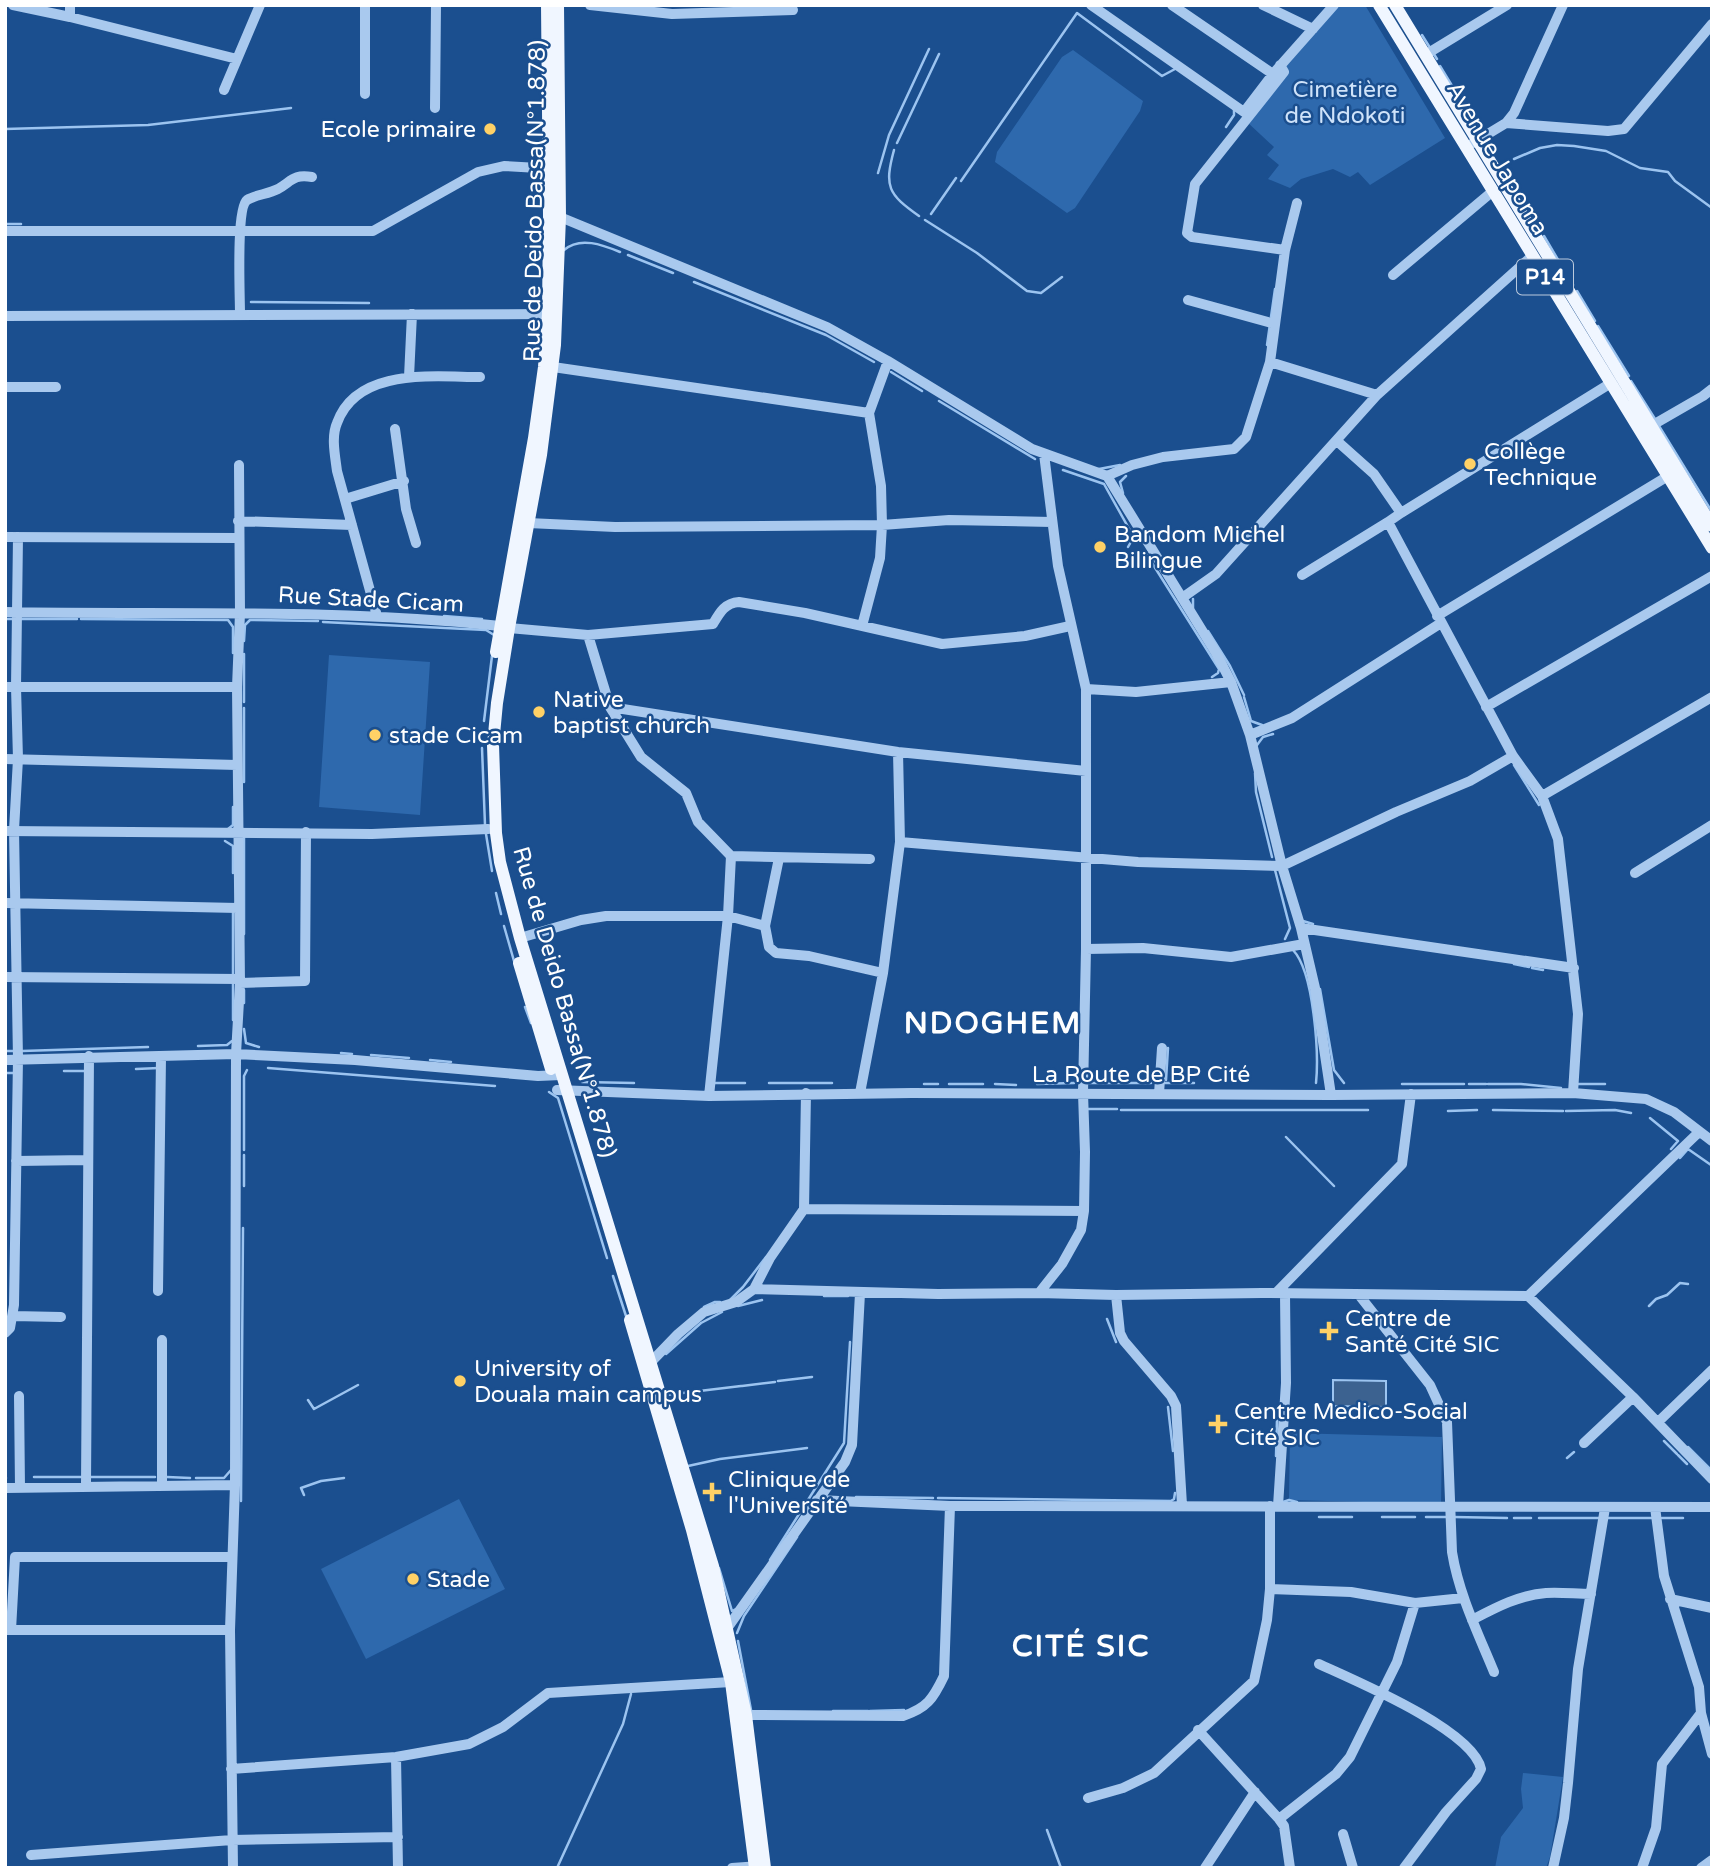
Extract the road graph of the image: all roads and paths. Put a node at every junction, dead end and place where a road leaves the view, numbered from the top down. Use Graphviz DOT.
graph roads {
  1 [pos="13,5"];
  2 [pos="69,5"];
  3 [pos="260,5"];
  4 [pos="365,5"];
  5 [pos="436,5"];
  6 [pos="547,5"];
  7 [pos="558,5"];
  8 [pos="590,5"];
  9 [pos="1091,5"];
  10 [pos="1172,5"];
  11 [pos="1263,5"];
  12 [pos="1334,5"];
  13 [pos="1379,5"];
  14 [pos="1395,5"];
  15 [pos="1507,5"];
  16 [pos="1563,5"];
  17 [pos="793,10"];
  18 [pos="70,17"];
  19 [pos="1712,24"];
  20 [pos="1312,29"];
  21 [pos="1425,55"];
  22 [pos="237,59"];
  23 [pos="1277,69"];
  24 [pos="224,90"];
  25 [pos="365,94"];
  26 [pos="435,108"];
  27 [pos="1506,123"];
  28 [pos="1471,144"];
  29 [pos="553,169"];
  30 [pos="312,177"];
  31 [pos="1493,191"];
  32 [pos="1297,203"];
  33 [pos="554,216"];
  34 [pos="240,229"];
  35 [pos="5,231"];
  36 [pos="1285,250"];
  37 [pos="1532,256"];
  38 [pos="1394,275"];
  39 [pos="1188,300"];
  40 [pos="240,314"];
  41 [pos="412,314"];
  42 [pos="548,314"];
  43 [pos="5,316"];
  44 [pos="1275,324"];
  45 [pos="888,360"];
  46 [pos="1270,362"];
  47 [pos="553,367"];
  48 [pos="409,377"];
  49 [pos="480,377"];
  50 [pos="1611,383"];
  51 [pos="5,387"];
  52 [pos="57,387"];
  53 [pos="1712,389"];
  54 [pos="1377,395"];
  55 [pos="869,413"];
  56 [pos="1651,426"];
  57 [pos="396,429"];
  58 [pos="1337,442"];
  59 [pos="536,454"];
  60 [pos="1044,454"];
  61 [pos="239,465"];
  62 [pos="1673,473"];
  63 [pos="1107,476"];
  64 [pos="404,481"];
  65 [pos="345,499"];
  66 [pos="1401,513"];
  67 [pos="238,521"];
  68 [pos="1052,522"];
  69 [pos="1388,522"];
  70 [pos="528,523"];
  71 [pos="352,525"];
  72 [pos="882,526"];
  73 [pos="1712,526"];
  74 [pos="5,537"];
  75 [pos="18,537"];
  76 [pos="238,538"];
  77 [pos="416,543"];
  78 [pos="1712,548"];
  79 [pos="1302,575"];
  80 [pos="1712,576"];
  81 [pos="1182,598"];
  82 [pos="5,612"];
  83 [pos="17,612"];
  84 [pos="240,613"];
  85 [pos="377,616"];
  86 [pos="1439,619"];
  87 [pos="863,626"];
  88 [pos="1070,626"];
  89 [pos="504,627"];
  90 [pos="588,635"];
  91 [pos="1231,682"];
  92 [pos="10,687"];
  93 [pos="237,687"];
  94 [pos="1086,689"];
  95 [pos="1712,697"];
  96 [pos="610,707"];
  97 [pos="1486,707"];
  98 [pos="1250,735"];
  99 [pos="898,752"];
  100 [pos="1513,756"];
  101 [pos="5,759"];
  102 [pos="18,760"];
  103 [pos="237,765"];
  104 [pos="1087,771"];
  105 [pos="1542,796"];
  106 [pos="1712,825"];
  107 [pos="10,830"];
  108 [pos="488,830"];
  109 [pos="238,832"];
  110 [pos="306,832"];
  111 [pos="900,842"];
  112 [pos="731,856"];
  113 [pos="1086,856"];
  114 [pos="779,858"];
  115 [pos="870,859"];
  116 [pos="1282,866"];
  117 [pos="1635,873"];
  118 [pos="11,903"];
  119 [pos="239,908"];
  120 [pos="728,916"];
  121 [pos="765,926"];
  122 [pos="1301,928"];
  123 [pos="520,938"];
  124 [pos="1304,944"];
  125 [pos="1086,949"];
  126 [pos="1574,968"];
  127 [pos="883,973"];
  128 [pos="5,976"];
  129 [pos="18,976"];
  130 [pos="240,981"];
  131 [pos="1162,1048"];
  132 [pos="236,1054"];
  133 [pos="89,1056"];
  134 [pos="161,1057"];
  135 [pos="18,1059"];
  136 [pos="5,1060"];
  137 [pos="557,1075"];
  138 [pos="561,1090"];
  139 [pos="806,1093"];
  140 [pos="860,1093"];
  141 [pos="1083,1093"];
  142 [pos="1573,1093"];
  143 [pos="1159,1094"];
  144 [pos="1411,1094"];
  145 [pos="1331,1095"];
  146 [pos="709,1096"];
  147 [pos="1699,1132"];
  148 [pos="1712,1141"];
  149 [pos="88,1160"];
  150 [pos="16,1161"];
  151 [pos="804,1209"];
  152 [pos="1084,1212"];
  153 [pos="754,1289"];
  154 [pos="158,1291"];
  155 [pos="860,1293"];
  156 [pos="1039,1293"];
  157 [pos="1281,1294"];
  158 [pos="1116,1295"];
  159 [pos="1359,1295"];
  160 [pos="1528,1296"];
  161 [pos="13,1316"];
  162 [pos="61,1317"];
  163 [pos="5,1333"];
  164 [pos="162,1340"];
  165 [pos="652,1362"];
  166 [pos="1712,1370"];
  167 [pos="19,1396"];
  168 [pos="1633,1397"];
  169 [pos="1658,1422"];
  170 [pos="1584,1443"];
  171 [pos="1712,1479"];
  172 [pos="86,1485"];
  173 [pos="162,1485"];
  174 [pos="235,1485"];
  175 [pos="5,1488"];
  176 [pos="20,1488"];
  177 [pos="817,1500"];
  178 [pos="1182,1505"];
  179 [pos="950,1506"];
  180 [pos="1274,1506"];
  181 [pos="1450,1507"];
  182 [pos="1655,1507"];
  183 [pos="1712,1507"];
  184 [pos="1605,1508"];
  185 [pos="232,1557"];
  186 [pos="1270,1590"];
  187 [pos="1591,1594"];
  188 [pos="1463,1598"];
  189 [pos="1670,1599"];
  190 [pos="1415,1603"];
  191 [pos="1712,1608"];
  192 [pos="1472,1620"];
  193 [pos="728,1627"];
  194 [pos="8,1630"];
  195 [pos="230,1630"];
  196 [pos="1319,1664"];
  197 [pos="1494,1672"];
  198 [pos="731,1682"];
  199 [pos="1383,1694"];
  200 [pos="1701,1713"];
  201 [pos="746,1715"];
  202 [pos="1198,1730"];
  203 [pos="1712,1754"];
  204 [pos="396,1757"];
  205 [pos="231,1769"];
  206 [pos="1255,1792"];
  207 [pos="1088,1798"];
  208 [pos="1279,1819"];
  209 [pos="1343,1834"];
  210 [pos="398,1837"];
  211 [pos="232,1840"];
  212 [pos="31,1855"];
  213 [pos="1712,1860"];
  214 [pos="760,1867"];
  215 [pos="233,1868"];
  216 [pos="398,1868"];
  217 [pos="732,1868"];
  218 [pos="1205,1868"];
  219 [pos="1290,1868"];
  220 [pos="1353,1868"];
  221 [pos="1404,1868"];
  222 [pos="1553,1868"];
  223 [pos="1642,1868"];
  224 [pos="1701,1868"];
  1 -- 18 [label="street"];
  2 -- 18 [label="street"];
  3 -- 22 [label="street"];
  4 -- 25 [label="street"];
  5 -- 26 [label="street"];
  6 -- 29 [label="main road"];
  7 -- 29 [label="main road, Rue de Deido Bassa(N°1.878)"];
  8 -- 17 [label="street"];
  9 -- 23 [label="street"];
  10 -- 23 [label="street"];
  11 -- 20 [label="street"];
  12 -- 20 [label="street"];
  13 -- 28 [label="main road, Avenue Japoma / P14"];
  14 -- 21 [label="main road, Avenue Japoma / P14"];
  15 -- 21 [label="street"];
  16 -- 27 [label="street"];
  18 -- 22 [label="street"];
  19 -- 27 [label="street"];
  20 -- 23 [label="street"];
  21 -- 28 [label="main road, Avenue Japoma / P14"];
  22 -- 24 [label="street"];
  23 -- 36 [label="street"];
  27 -- 28 [label="street"];
  28 -- 31 [label="main road, Avenue Japoma / P14"];
  28 -- 56 [label="main road, Avenue Japoma / P14"];
  29 -- 33 [label="main road, Rue de Deido Bassa(N°1.878)"];
  29 -- 34 [label="street"];
  30 -- 34 [label="street"];
  31 -- 37 [label="main road, Avenue Japoma / P14"];
  31 -- 38 [label="street"];
  32 -- 36 [label="street"];
  33 -- 42 [label="main road"];
  33 -- 45 [label="street"];
  33 -- 47 [label="main road, Rue de Deido Bassa(N°1.878)"];
  34 -- 35 [label="street"];
  34 -- 40 [label="street"];
  36 -- 44 [label="street"];
  37 -- 50 [label="main road, Avenue Japoma / P14"];
  37 -- 54 [label="street"];
  39 -- 44 [label="street"];
  40 -- 41 [label="street"];
  40 -- 43 [label="street"];
  41 -- 42 [label="street"];
  41 -- 48 [label="street"];
  42 -- 59 [label="main road"];
  44 -- 46 [label="street"];
  45 -- 55 [label="street"];
  45 -- 60 [label="street"];
  46 -- 54 [label="street"];
  46 -- 63 [label="street"];
  47 -- 55 [label="street"];
  47 -- 59 [label="main road, Rue de Deido Bassa(N°1.878)"];
  48 -- 49 [label="street"];
  48 -- 65 [label="street"];
  50 -- 62 [label="main road, Avenue Japoma / P14"];
  50 -- 66 [label="street"];
  51 -- 52 [label="street"];
  53 -- 56 [label="street"];
  54 -- 58 [label="street"];
  55 -- 72 [label="street"];
  56 -- 62 [label="main road, Avenue Japoma / P14"];
  57 -- 64 [label="street"];
  58 -- 66 [label="street"];
  58 -- 81 [label="street"];
  59 -- 70 [label="main road, Rue de Deido Bassa(N°1.878)"];
  59 -- 89 [label="main road"];
  60 -- 63 [label="street"];
  60 -- 68 [label="street"];
  61 -- 67 [label="street"];
  62 -- 73 [label="main road, Avenue Japoma / P14"];
  62 -- 78 [label="main road, Avenue Japoma / P14"];
  62 -- 86 [label="street"];
  63 -- 81 [label="street"];
  64 -- 65 [label="street"];
  64 -- 77 [label="street"];
  65 -- 71 [label="street"];
  66 -- 69 [label="street"];
  67 -- 71 [label="street"];
  67 -- 76 [label="street"];
  68 -- 72 [label="street"];
  68 -- 88 [label="street"];
  69 -- 79 [label="street"];
  69 -- 86 [label="street"];
  70 -- 72 [label="street"];
  70 -- 89 [label="main road, Rue de Deido Bassa(N°1.878)"];
  71 -- 85 [label="street"];
  72 -- 87 [label="street"];
  74 -- 75 [label="street"];
  75 -- 76 [label="street"];
  75 -- 83 [label="street"];
  76 -- 84 [label="street"];
  80 -- 97 [label="street"];
  81 -- 91 [label="street"];
  82 -- 83 [label="street, Rue Stade Cicam"];
  83 -- 84 [label="street, Rue Stade Cicam"];
  83 -- 92 [label="street"];
  84 -- 85 [label="street, Rue Stade Cicam"];
  84 -- 93 [label="street"];
  85 -- 89 [label="street, Rue Stade Cicam"];
  86 -- 97 [label="street"];
  86 -- 98 [label="street"];
  87 -- 88 [label="street"];
  87 -- 90 [label="street, Rue Stade Cicam"];
  88 -- 94 [label="street"];
  89 -- 90 [label="street, Rue Stade Cicam"];
  89 -- 108 [label="main road"];
  89 -- 123 [label="main road, Rue de Deido Bassa(N°1.878)"];
  90 -- 96 [label="street"];
  91 -- 94 [label="street"];
  91 -- 98 [label="street"];
  92 -- 93 [label="street"];
  92 -- 102 [label="street"];
  93 -- 103 [label="street"];
  94 -- 104 [label="street"];
  95 -- 105 [label="street"];
  96 -- 99 [label="street"];
  96 -- 112 [label="street"];
  97 -- 100 [label="street"];
  98 -- 116 [label="street"];
  99 -- 104 [label="street"];
  99 -- 111 [label="street"];
  100 -- 105 [label="street"];
  100 -- 116 [label="street"];
  101 -- 102 [label="street"];
  102 -- 103 [label="street"];
  102 -- 107 [label="street"];
  103 -- 109 [label="street"];
  104 -- 113 [label="street"];
  105 -- 126 [label="street"];
  106 -- 117 [label="street"];
  107 -- 109 [label="street"];
  107 -- 118 [label="street"];
  108 -- 110 [label="street"];
  108 -- 137 [label="main road"];
  109 -- 110 [label="street"];
  109 -- 119 [label="street"];
  110 -- 130 [label="street"];
  111 -- 113 [label="street"];
  111 -- 127 [label="street"];
  112 -- 114 [label="street"];
  112 -- 120 [label="street"];
  113 -- 116 [label="street"];
  113 -- 125 [label="street"];
  114 -- 115 [label="street"];
  114 -- 121 [label="street"];
  116 -- 122 [label="street"];
  118 -- 119 [label="street"];
  118 -- 129 [label="street"];
  119 -- 130 [label="street"];
  120 -- 121 [label="street"];
  120 -- 123 [label="street"];
  120 -- 146 [label="street"];
  121 -- 127 [label="street"];
  122 -- 124 [label="street"];
  122 -- 126 [label="street"];
  123 -- 137 [label="main road, Rue de Deido Bassa(N°1.878)"];
  124 -- 125 [label="street"];
  124 -- 145 [label="street"];
  125 -- 141 [label="street"];
  126 -- 142 [label="street"];
  127 -- 140 [label="street"];
  128 -- 129 [label="street"];
  129 -- 130 [label="street"];
  129 -- 135 [label="street"];
  130 -- 132 [label="street"];
  131 -- 143 [label="street"];
  132 -- 134 [label="street"];
  132 -- 137 [label="street"];
  132 -- 174 [label="street"];
  133 -- 134 [label="street"];
  133 -- 135 [label="street"];
  133 -- 149 [label="street"];
  134 -- 154 [label="street"];
  135 -- 136 [label="street"];
  135 -- 150 [label="street"];
  137 -- 138 [label="main road"];
  138 -- 146 [label="street, La Route de BP Cité"];
  138 -- 165 [label="main road, Rue de Deido Bassa(N°1.878)"];
  138 -- 198 [label="main road"];
  139 -- 140 [label="street, La Route de BP Cité"];
  139 -- 146 [label="street, La Route de BP Cité"];
  139 -- 151 [label="street"];
  140 -- 141 [label="street, La Route de BP Cité"];
  141 -- 143 [label="street, La Route de BP Cité"];
  141 -- 152 [label="street"];
  142 -- 144 [label="street, La Route de BP Cité"];
  142 -- 147 [label="street, La Route de BP Cité"];
  143 -- 145 [label="street, La Route de BP Cité"];
  144 -- 145 [label="street, La Route de BP Cité"];
  144 -- 157 [label="street"];
  147 -- 148 [label="street, La Route de BP Cité"];
  147 -- 160 [label="street"];
  149 -- 150 [label="street"];
  149 -- 172 [label="street"];
  150 -- 161 [label="street"];
  151 -- 152 [label="street"];
  151 -- 153 [label="street"];
  152 -- 156 [label="street"];
  153 -- 155 [label="street"];
  153 -- 165 [label="street"];
  155 -- 156 [label="street"];
  155 -- 177 [label="street"];
  156 -- 158 [label="street"];
  157 -- 158 [label="street"];
  157 -- 159 [label="street"];
  157 -- 180 [label="street"];
  158 -- 178 [label="street"];
  159 -- 160 [label="street"];
  159 -- 181 [label="street"];
  160 -- 168 [label="street"];
  161 -- 162 [label="street"];
  161 -- 163 [label="street"];
  164 -- 173 [label="street"];
  165 -- 193 [label="main road, Rue de Deido Bassa(N°1.878)"];
  166 -- 169 [label="street"];
  167 -- 176 [label="street"];
  168 -- 169 [label="street"];
  168 -- 170 [label="street"];
  169 -- 171 [label="street"];
  172 -- 173 [label="street"];
  172 -- 176 [label="street"];
  173 -- 174 [label="street"];
  174 -- 185 [label="street"];
  175 -- 176 [label="street"];
  177 -- 179 [label="street"];
  177 -- 193 [label="street"];
  178 -- 179 [label="street"];
  178 -- 180 [label="street"];
  179 -- 201 [label="street"];
  180 -- 181 [label="street"];
  180 -- 186 [label="street"];
  181 -- 184 [label="street"];
  181 -- 188 [label="street"];
  182 -- 183 [label="street"];
  182 -- 184 [label="street"];
  182 -- 189 [label="street"];
  184 -- 187 [label="street"];
  185 -- 194 [label="street"];
  185 -- 195 [label="street"];
  186 -- 190 [label="street"];
  186 -- 202 [label="street"];
  187 -- 192 [label="street"];
  187 -- 222 [label="street"];
  188 -- 190 [label="street"];
  188 -- 192 [label="street"];
  189 -- 191 [label="street"];
  189 -- 200 [label="street"];
  190 -- 199 [label="street"];
  192 -- 197 [label="street"];
  193 -- 201 [label="main road, Rue de Deido Bassa(N°1.878)"];
  194 -- 195 [label="street"];
  195 -- 205 [label="street"];
  196 -- 199 [label="street"];
  198 -- 204 [label="street"];
  198 -- 214 [label="main road"];
  199 -- 208 [label="street"];
  199 -- 221 [label="street"];
  200 -- 203 [label="street"];
  200 -- 223 [label="street"];
  201 -- 214 [label="main road, Rue de Deido Bassa(N°1.878)"];
  202 -- 206 [label="street"];
  202 -- 207 [label="street"];
  204 -- 205 [label="street"];
  204 -- 210 [label="street"];
  205 -- 211 [label="street"];
  206 -- 208 [label="street"];
  206 -- 218 [label="street"];
  208 -- 219 [label="street"];
  209 -- 220 [label="street"];
  210 -- 211 [label="street"];
  210 -- 216 [label="street"];
  211 -- 212 [label="street"];
  211 -- 215 [label="street"];
  213 -- 224 [label="street"];
  214 -- 217 [label="street"];
}
